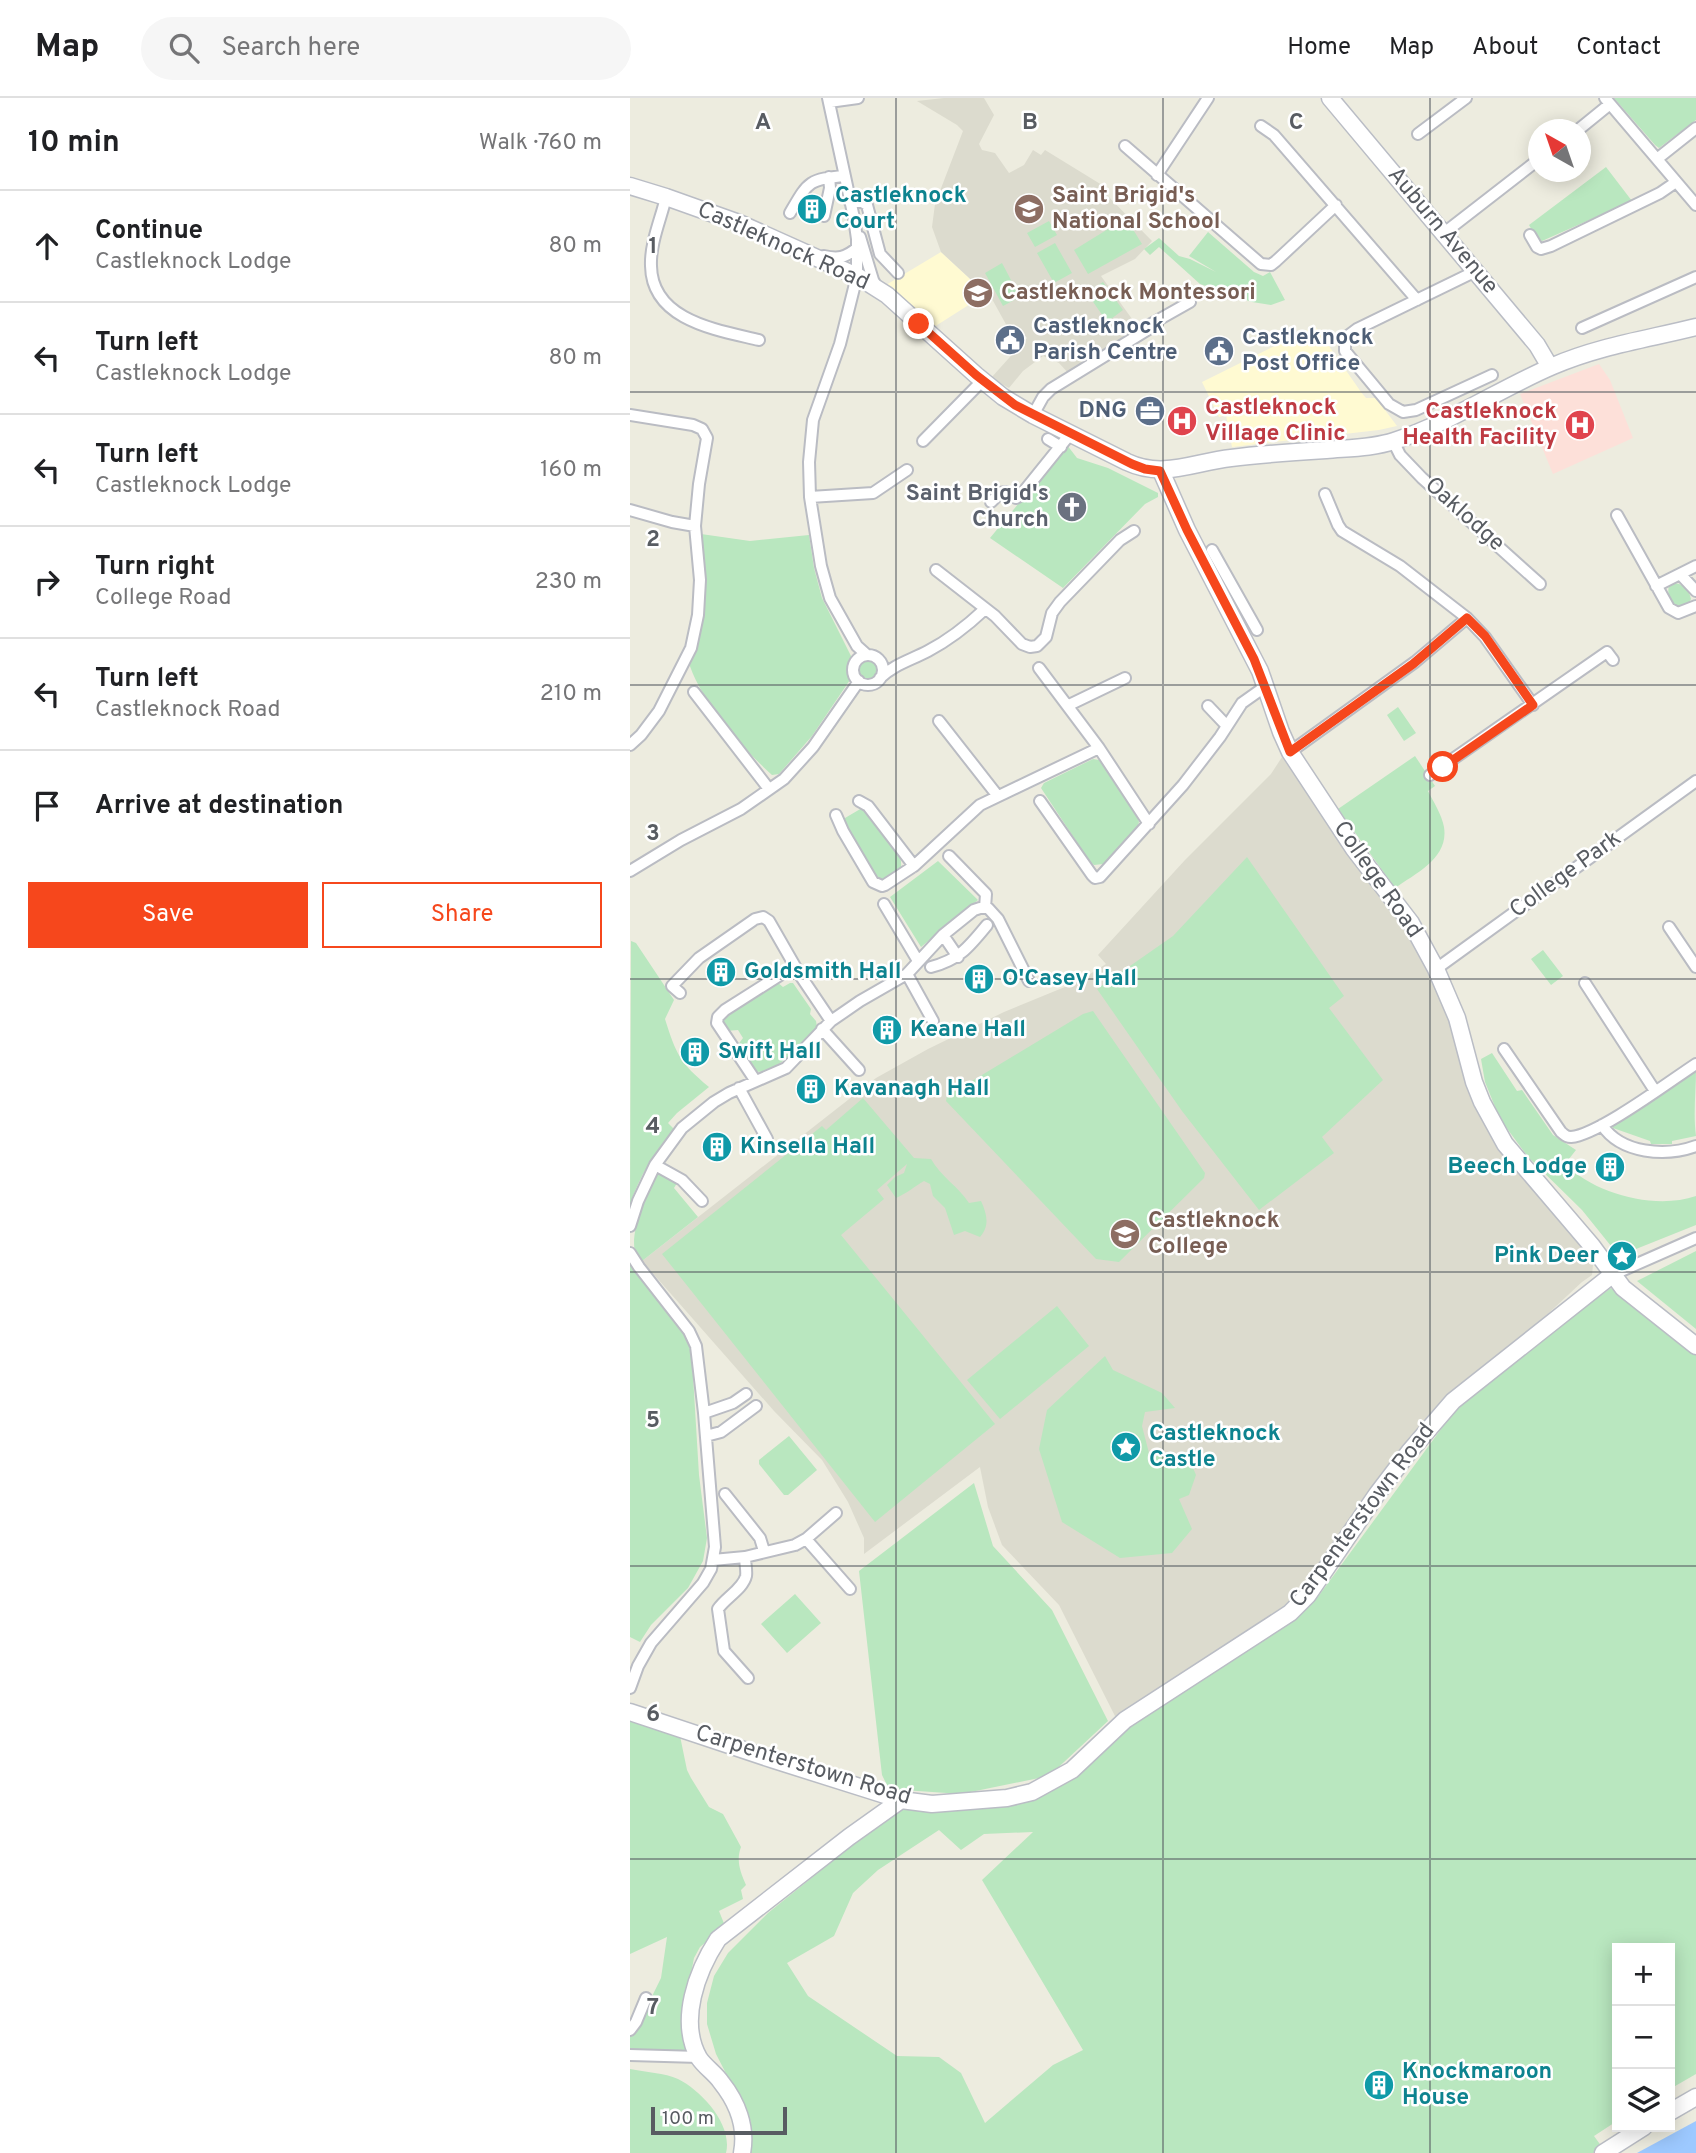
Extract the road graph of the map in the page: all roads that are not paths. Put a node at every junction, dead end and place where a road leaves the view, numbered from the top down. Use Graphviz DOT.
graph roads {
  1 [pos="858,98"];
  2 [pos="1208,98"];
  3 [pos="1329,98"];
  4 [pos="1466,98"];
  5 [pos="828,100"];
  6 [pos="1608,101"];
  7 [pos="1589,119"];
  8 [pos="1261,126"];
  9 [pos="1696,128"];
  10 [pos="1418,134"];
  11 [pos="1125,146"];
  12 [pos="1657,159"];
  13 [pos="1528,168"];
  14 [pos="1157,175"];
  15 [pos="845,176"];
  16 [pos="829,177"];
  17 [pos="1676,182"];
  18 [pos="630,186"];
  19 [pos="666,197"];
  20 [pos="850,202"];
  21 [pos="1336,205"];
  22 [pos="1696,205"];
  23 [pos="790,214"];
  24 [pos="824,216"];
  25 [pos="854,218"];
  26 [pos="1444,233"];
  27 [pos="1530,236"];
  28 [pos="857,248"];
  29 [pos="800,251"];
  30 [pos="1476,271"];
  31 [pos="898,274"];
  32 [pos="857,276"];
  33 [pos="1696,277"];
  34 [pos="878,289"];
  35 [pos="1417,300"];
  36 [pos="1189,302"];
  37 [pos="1696,327"];
  38 [pos="1582,328"];
  39 [pos="759,340"];
  40 [pos="1550,367"];
  41 [pos="1492,375"];
  42 [pos="982,381"];
  43 [pos="630,415"];
  44 [pos="1033,415"];
  45 [pos="1071,433"];
  46 [pos="1048,439"];
  47 [pos="1393,441"];
  48 [pos="923,442"];
  49 [pos="1061,447"];
  50 [pos="907,470"];
  51 [pos="1160,471"];
  52 [pos="1325,494"];
  53 [pos="810,498"];
  54 [pos="991,502"];
  55 [pos="630,510"];
  56 [pos="1617,515"];
  57 [pos="695,526"];
  58 [pos="1134,531"];
  59 [pos="1212,550"];
  60 [pos="1696,566"];
  61 [pos="936,570"];
  62 [pos="1680,574"];
  63 [pos="1222,582"];
  64 [pos="1540,584"];
  65 [pos="1656,586"];
  66 [pos="1696,591"];
  67 [pos="1696,606"];
  68 [pos="985,608"];
  69 [pos="1467,618"];
  70 [pos="1257,630"];
  71 [pos="867,655"];
  72 [pos="1613,660"];
  73 [pos="1039,668"];
  74 [pos="880,678"];
  75 [pos="1125,678"];
  76 [pos="859,681"];
  77 [pos="1266,685"];
  78 [pos="694,692"];
  79 [pos="1069,705"];
  80 [pos="1533,705"];
  81 [pos="1208,706"];
  82 [pos="939,722"];
  83 [pos="1227,726"];
  84 [pos="630,745"];
  85 [pos="1099,748"];
  86 [pos="1290,752"];
  87 [pos="1430,775"];
  88 [pos="1696,781"];
  89 [pos="769,789"];
  90 [pos="997,795"];
  91 [pos="859,801"];
  92 [pos="1040,801"];
  93 [pos="836,815"];
  94 [pos="1149,824"];
  95 [pos="949,856"];
  96 [pos="914,866"];
  97 [pos="630,871"];
  98 [pos="889,906"];
  99 [pos="985,908"];
  100 [pos="986,925"];
  101 [pos="1670,927"];
  102 [pos="943,935"];
  103 [pos="958,957"];
  104 [pos="918,961"];
  105 [pos="931,967"];
  106 [pos="1696,967"];
  107 [pos="1436,969"];
  108 [pos="907,974"];
  109 [pos="780,975"];
  110 [pos="1029,981"];
  111 [pos="1585,983"];
  112 [pos="680,992"];
  113 [pos="933,1021"];
  114 [pos="827,1025"];
  115 [pos="1504,1049"];
  116 [pos="1696,1064"];
  117 [pos="859,1070"];
  118 [pos="755,1080"];
  119 [pos="739,1088"];
  120 [pos="1655,1091"];
  121 [pos="1602,1125"];
  122 [pos="768,1139"];
  123 [pos="1696,1146"];
  124 [pos="654,1165"];
  125 [pos="702,1201"];
  126 [pos="630,1226"];
  127 [pos="1696,1238"];
  128 [pos="630,1253"];
  129 [pos="1612,1275"];
  130 [pos="1696,1346"];
  131 [pos="746,1394"];
  132 [pos="756,1406"];
  133 [pos="704,1413"];
  134 [pos="706,1436"];
  135 [pos="725,1494"];
  136 [pos="836,1513"];
  137 [pos="806,1539"];
  138 [pos="764,1551"];
  139 [pos="745,1557"];
  140 [pos="713,1560"];
  141 [pos="850,1589"];
  142 [pos="748,1678"];
  143 [pos="630,1688"];
  144 [pos="630,1712"];
  145 [pos="901,1800"];
  146 [pos="646,1998"];
  147 [pos="630,2030"];
  148 [pos="630,2055"];
  149 [pos="699,2057"];
  150 [pos="1696,2097"];
  151 [pos="1675,2109"];
  152 [pos="1636,2132"];
  153 [pos="742,2153"];
  154 [pos="1602,2153"];
  1 -- 5 [label="street"];
  2 -- 14 [label="street"];
  3 -- 26 [label="street, Auburn Avenue"];
  4 -- 10 [label="street"];
  5 -- 15 [label="street"];
  6 -- 7 [label="street"];
  6 -- 12 [label="street"];
  8 -- 21 [label="street"];
  9 -- 12 [label="street"];
  11 -- 14 [label="street"];
  12 -- 17 [label="street"];
  13 -- 26 [label="street"];
  14 -- 21 [label="street"];
  15 -- 16 [label="street"];
  15 -- 20 [label="street"];
  16 -- 23 [label="street"];
  16 -- 24 [label="street"];
  17 -- 22 [label="street"];
  17 -- 27 [label="street"];
  18 -- 19 [label="street, Castleknock Road"];
  19 -- 29 [label="street, Castleknock Road"];
  19 -- 39 [label="street"];
  20 -- 25 [label="street"];
  20 -- 31 [label="street"];
  21 -- 35 [label="street"];
  25 -- 28 [label="street"];
  25 -- 34 [label="street"];
  26 -- 30 [label="street, Auburn Avenue"];
  28 -- 29 [label="street"];
  28 -- 32 [label="street"];
  29 -- 32 [label="street, Castleknock Road"];
  30 -- 35 [label="street"];
  30 -- 40 [label="street, Auburn Avenue"];
  32 -- 34 [label="street, Castleknock Road"];
  32 -- 53 [label="street"];
  33 -- 38 [label="street"];
  34 -- 42 [label="street, Castleknock Road"];
  35 -- 41 [label="street"];
  36 -- 44 [label="street"];
  37 -- 40 [label="street, Castleknock Road"];
  40 -- 47 [label="street, Castleknock Road"];
  42 -- 44 [label="street, Castleknock Road"];
  42 -- 48 [label="street"];
  43 -- 57 [label="street"];
  44 -- 45 [label="street, Castleknock Road"];
  45 -- 49 [label="street"];
  45 -- 51 [label="street, Castleknock Road"];
  46 -- 49 [label="street"];
  47 -- 51 [label="street, Castleknock Road"];
  47 -- 64 [label="street, Oaklodge"];
  49 -- 54 [label="street"];
  50 -- 53 [label="street"];
  51 -- 63 [label="street, College Road"];
  52 -- 69 [label="street"];
  53 -- 71 [label="street"];
  55 -- 57 [label="street"];
  56 -- 65 [label="street"];
  57 -- 84 [label="street"];
  58 -- 68 [label="street"];
  59 -- 63 [label="street"];
  60 -- 62 [label="street"];
  61 -- 68 [label="street"];
  62 -- 65 [label="street"];
  62 -- 66 [label="street"];
  63 -- 70 [label="street"];
  63 -- 77 [label="street, College Road"];
  65 -- 67 [label="street"];
  68 -- 74 [label="street"];
  69 -- 80 [label="street"];
  69 -- 86 [label="street"];
  71 -- 74 [label="street"];
  71 -- 76 [label="street"];
  72 -- 80 [label="street"];
  73 -- 79 [label="street"];
  74 -- 76 [label="street"];
  75 -- 79 [label="street"];
  76 -- 89 [label="street"];
  77 -- 83 [label="street"];
  77 -- 86 [label="street, College Road"];
  78 -- 89 [label="street"];
  79 -- 85 [label="street"];
  80 -- 87 [label="street"];
  81 -- 83 [label="street"];
  82 -- 90 [label="street"];
  83 -- 94 [label="street"];
  85 -- 90 [label="street"];
  85 -- 94 [label="street"];
  86 -- 107 [label="street, College Road"];
  88 -- 107 [label="street, College Park"];
  89 -- 97 [label="street"];
  90 -- 96 [label="street"];
  91 -- 96 [label="street"];
  92 -- 94 [label="street"];
  93 -- 96 [label="street"];
  95 -- 99 [label="street"];
  98 -- 104 [label="street"];
  99 -- 102 [label="street"];
  99 -- 110 [label="street"];
  100 -- 103 [label="street"];
  101 -- 106 [label="street"];
  102 -- 103 [label="street"];
  102 -- 104 [label="street"];
  103 -- 105 [label="street"];
  104 -- 108 [label="street"];
  107 -- 129 [label="street, College Road"];
  108 -- 113 [label="street"];
  108 -- 114 [label="street"];
  109 -- 118 [label="street"];
  111 -- 120 [label="street"];
  112 -- 114 [label="street"];
  114 -- 117 [label="street"];
  114 -- 118 [label="street"];
  115 -- 121 [label="street"];
  116 -- 120 [label="street"];
  118 -- 119 [label="street"];
  119 -- 122 [label="street"];
  119 -- 124 [label="street"];
  120 -- 121 [label="street"];
  121 -- 123 [label="street"];
  124 -- 125 [label="street"];
  124 -- 126 [label="street"];
  127 -- 129 [label="street"];
  128 -- 133 [label="street"];
  129 -- 130 [label="street, College Road"];
  129 -- 145 [label="street, Carpenterstown Road"];
  131 -- 133 [label="street"];
  132 -- 134 [label="street"];
  133 -- 134 [label="street"];
  134 -- 140 [label="street"];
  135 -- 138 [label="street"];
  136 -- 137 [label="street"];
  137 -- 138 [label="street"];
  137 -- 141 [label="street"];
  138 -- 139 [label="street"];
  139 -- 140 [label="street"];
  139 -- 142 [label="street"];
  140 -- 143 [label="street"];
  144 -- 145 [label="street, Carpenterstown Road"];
  145 -- 149 [label="street"];
  146 -- 147 [label="street"];
  148 -- 149 [label="street"];
  149 -- 153 [label="street"];
  150 -- 151 [label="street"];
  152 -- 154 [label="street"];
}
